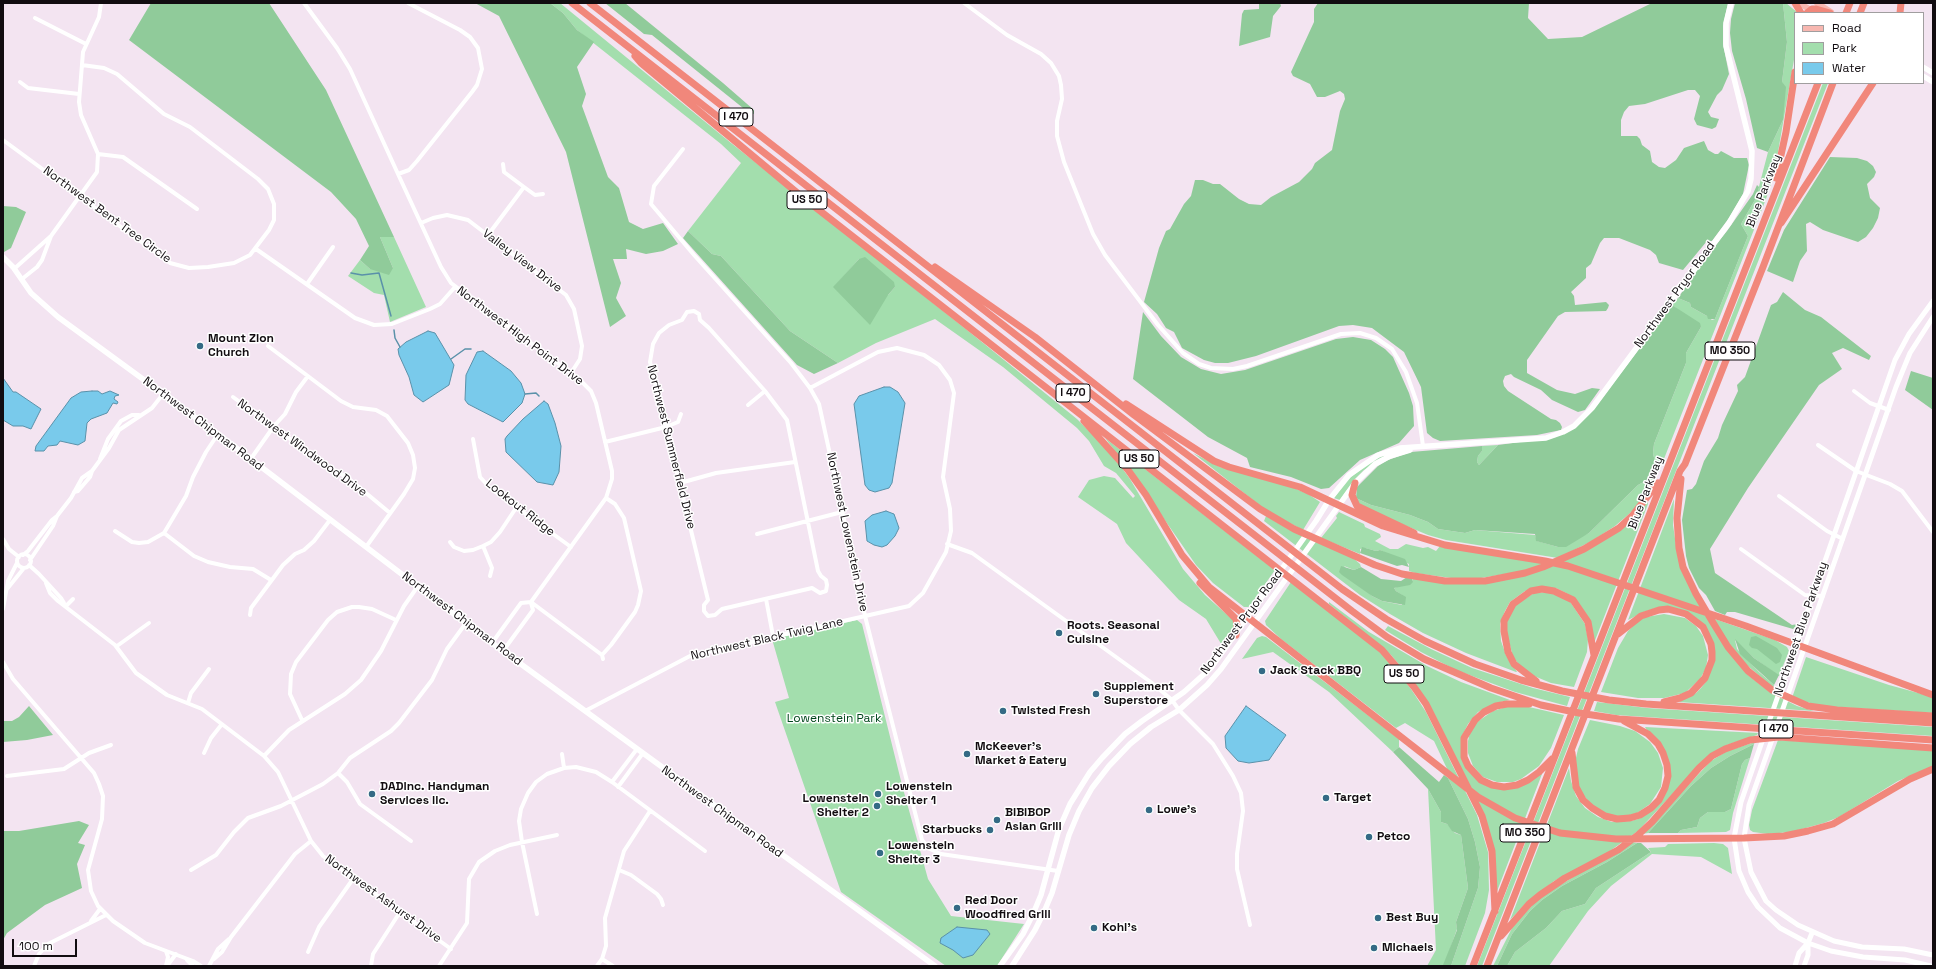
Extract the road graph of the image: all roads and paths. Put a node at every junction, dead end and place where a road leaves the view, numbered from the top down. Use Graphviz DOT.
graph roads {
  1 [pos="101,3"];
  2 [pos="304,3"];
  3 [pos="408,3"];
  4 [pos="572,3"];
  5 [pos="590,3"];
  6 [pos="964,3"];
  7 [pos="1731,3"];
  8 [pos="1795,3"];
  9 [pos="1799,3"];
  10 [pos="1817,3"];
  11 [pos="1811,10"];
  12 [pos="1800,12"];
  13 [pos="1828,12"];
  14 [pos="1830,12"];
  15 [pos="35,18"];
  16 [pos="86,44"];
  17 [pos="626,45"];
  18 [pos="82,65"];
  19 [pos="1924,68"];
  20 [pos="1933,73"];
  21 [pos="1924,77"];
  22 [pos="1794,78"];
  23 [pos="20,82"];
  24 [pos="1933,82"];
  25 [pos="1818,84"];
  26 [pos="1833,84"];
  27 [pos="1872,84"];
  28 [pos="79,94"];
  29 [pos="3,140"];
  30 [pos="683,149"];
  31 [pos="98,154"];
  32 [pos="503,164"];
  33 [pos="398,174"];
  34 [pos="524,187"];
  35 [pos="542,194"];
  36 [pos="80,196"];
  37 [pos="197,209"];
  38 [pos="1765,218"];
  39 [pos="422,223"];
  40 [pos="882,231"];
  41 [pos="488,235"];
  42 [pos="51,236"];
  43 [pos="1773,237"];
  44 [pos="333,247"];
  45 [pos="256,249"];
  46 [pos="3,257"];
  47 [pos="14,268"];
  48 [pos="22,279"];
  49 [pos="307,284"];
  50 [pos="455,287"];
  51 [pos="1933,301"];
  52 [pos="1933,317"];
  53 [pos="268,346"];
  54 [pos="571,373"];
  55 [pos="308,376"];
  56 [pos="1093,382"];
  57 [pos="810,388"];
  58 [pos="765,391"];
  59 [pos="1854,391"];
  60 [pos="163,394"];
  61 [pos="233,397"];
  62 [pos="748,405"];
  63 [pos="1879,407"];
  64 [pos="1073,408"];
  65 [pos="1889,410"];
  66 [pos="681,414"];
  67 [pos="274,426"];
  68 [pos="666,427"];
  69 [pos="218,434"];
  70 [pos="473,439"];
  71 [pos="605,442"];
  72 [pos="1818,444"];
  73 [pos="1423,446"];
  74 [pos="250,460"];
  75 [pos="795,462"];
  76 [pos="1685,464"];
  77 [pos="1856,471"];
  78 [pos="1666,473"];
  79 [pos="1866,475"];
  80 [pos="680,483"];
  81 [pos="1355,483"];
  82 [pos="1779,496"];
  83 [pos="606,498"];
  84 [pos="1329,500"];
  85 [pos="1339,506"];
  86 [pos="516,508"];
  87 [pos="842,512"];
  88 [pos="390,513"];
  89 [pos="57,516"];
  90 [pos="330,520"];
  91 [pos="807,521"];
  92 [pos="115,531"];
  93 [pos="1168,532"];
  94 [pos="1933,532"];
  95 [pos="164,534"];
  96 [pos="756,534"];
  97 [pos="1834,534"];
  98 [pos="3,539"];
  99 [pos="1844,539"];
  100 [pos="450,542"];
  101 [pos="1434,542"];
  102 [pos="947,544"];
  103 [pos="483,546"];
  104 [pos="366,547"];
  105 [pos="571,547"];
  106 [pos="1741,549"];
  107 [pos="23,555"];
  108 [pos="19,557"];
  109 [pos="30,560"];
  110 [pos="17,563"];
  111 [pos="29,565"];
  112 [pos="24,568"];
  113 [pos="490,576"];
  114 [pos="271,580"];
  115 [pos="418,586"];
  116 [pos="7,590"];
  117 [pos="1812,596"];
  118 [pos="1823,596"];
  119 [pos="73,599"];
  120 [pos="766,599"];
  121 [pos="531,602"];
  122 [pos="65,605"];
  123 [pos="3,609"];
  124 [pos="250,615"];
  125 [pos="865,616"];
  126 [pos="1248,618"];
  127 [pos="396,620"];
  128 [pos="149,623"];
  129 [pos="466,623"];
  130 [pos="1256,624"];
  131 [pos="1618,634"];
  132 [pos="1236,635"];
  133 [pos="773,636"];
  134 [pos="492,643"];
  135 [pos="1795,644"];
  136 [pos="117,646"];
  137 [pos="1805,648"];
  138 [pos="503,651"];
  139 [pos="1594,657"];
  140 [pos="3,662"];
  141 [pos="4,668"];
  142 [pos="209,669"];
  143 [pos="1547,687"];
  144 [pos="1933,695"];
  145 [pos="1172,700"];
  146 [pos="188,702"];
  147 [pos="1541,704"];
  148 [pos="1646,704"];
  149 [pos="1179,710"];
  150 [pos="585,712"];
  151 [pos="1933,716"];
  152 [pos="1619,719"];
  153 [pos="302,720"];
  154 [pos="1933,723"];
  155 [pos="222,724"];
  156 [pos="1933,740"];
  157 [pos="111,745"];
  158 [pos="1933,748"];
  159 [pos="637,749"];
  160 [pos="1572,751"];
  161 [pos="204,753"];
  162 [pos="643,753"];
  163 [pos="562,754"];
  164 [pos="264,756"];
  165 [pos="1555,756"];
  166 [pos="81,758"];
  167 [pos="564,768"];
  168 [pos="1933,769"];
  169 [pos="338,773"];
  170 [pos="7,776"];
  171 [pos="612,782"];
  172 [pos="618,787"];
  173 [pos="292,800"];
  174 [pos="650,811"];
  175 [pos="557,835"];
  176 [pos="1734,838"];
  177 [pos="1744,838"];
  178 [pos="311,841"];
  179 [pos="411,841"];
  180 [pos="522,842"];
  181 [pos="705,851"];
  182 [pos="1047,869"];
  183 [pos="192,870"];
  184 [pos="619,870"];
  185 [pos="1058,872"];
  186 [pos="353,879"];
  187 [pos="663,905"];
  188 [pos="100,909"];
  189 [pos="1495,911"];
  190 [pos="400,912"];
  191 [pos="537,914"];
  192 [pos="106,915"];
  193 [pos="89,923"];
  194 [pos="1250,925"];
  195 [pos="1812,933"];
  196 [pos="1496,942"];
  197 [pos="1808,943"];
  198 [pos="451,949"];
  199 [pos="166,951"];
  200 [pos="308,952"];
  201 [pos="176,954"];
  202 [pos="1933,955"];
  203 [pos="187,959"];
  204 [pos="602,959"];
  205 [pos="34,966"];
  206 [pos="166,966"];
  207 [pos="193,966"];
  208 [pos="201,966"];
  209 [pos="208,966"];
  210 [pos="371,966"];
  211 [pos="439,966"];
  212 [pos="597,966"];
  213 [pos="613,966"];
  214 [pos="935,966"];
  215 [pos="1000,966"];
  216 [pos="1012,966"];
  217 [pos="1473,966"];
  218 [pos="1487,966"];
  219 [pos="1795,966"];
  220 [pos="1804,966"];
  221 [pos="1931,966"];
  1 -- 16 [label="street"];
  2 -- 33 [label="street, Northwest High Point Drive"];
  3 -- 33 [label="street"];
  4 -- 17 [label="highway, I 470"];
  5 -- 40 [label="highway, I 470"];
  6 -- 73 [label="street"];
  7 -- 73 [label="main road, Northwest Pryor Road"];
  8 -- 12 [label="highway"];
  9 -- 11 [label="main road"];
  10 -- 14 [label="main road"];
  11 -- 13 [label="highway"];
  15 -- 16 [label="street"];
  16 -- 18 [label="street"];
  17 -- 64 [label="highway, US 50"];
  17 -- 147 [label="highway, I 470"];
  18 -- 28 [label="street"];
  18 -- 45 [label="street, Northwest Bent Tree Circle"];
  19 -- 20 [label="main road"];
  21 -- 24 [label="main road"];
  22 -- 38 [label="highway"];
  23 -- 28 [label="street"];
  25 -- 38 [label="highway, Blue Parkway / MO 350"];
  26 -- 43 [label="highway, Blue Parkway / MO 350"];
  27 -- 43 [label="highway"];
  28 -- 31 [label="street"];
  29 -- 36 [label="street, Northwest Bent Tree Circle"];
  30 -- 57 [label="street, Northwest Lowenstein Drive"];
  31 -- 36 [label="street"];
  31 -- 37 [label="street"];
  32 -- 34 [label="street"];
  33 -- 39 [label="street, Northwest High Point Drive"];
  34 -- 35 [label="street"];
  34 -- 41 [label="street"];
  36 -- 42 [label="street"];
  36 -- 45 [label="street, Northwest Bent Tree Circle"];
  38 -- 78 [label="highway, Blue Parkway / MO 350"];
  39 -- 41 [label="street, Valley View Drive"];
  39 -- 50 [label="street, Northwest High Point Drive"];
  40 -- 56 [label="highway"];
  40 -- 143 [label="highway, I 470"];
  41 -- 54 [label="street, Valley View Drive"];
  42 -- 47 [label="street"];
  42 -- 48 [label="street"];
  43 -- 76 [label="highway, Blue Parkway / MO 350"];
  44 -- 49 [label="street"];
  45 -- 49 [label="street"];
  46 -- 47 [label="main road, Northwest Chipman Road"];
  47 -- 48 [label="main road, Northwest Chipman Road"];
  48 -- 60 [label="main road, Northwest Chipman Road"];
  49 -- 50 [label="street"];
  50 -- 54 [label="street, Northwest High Point Drive"];
  51 -- 63 [label="street, Northwest Blue Parkway"];
  52 -- 65 [label="street, Northwest Blue Parkway"];
  53 -- 55 [label="street"];
  54 -- 71 [label="street, Northwest High Point Drive"];
  55 -- 67 [label="street"];
  55 -- 88 [label="street"];
  56 -- 78 [label="highway"];
  56 -- 84 [label="highway"];
  57 -- 87 [label="street, Northwest Lowenstein Drive"];
  57 -- 102 [label="street, Northwest Black Twig Lane"];
  58 -- 62 [label="street"];
  58 -- 68 [label="street, Northwest Summerfield Drive"];
  58 -- 75 [label="street, Northwest Summerfield Drive"];
  59 -- 63 [label="street"];
  60 -- 69 [label="main road, Northwest Chipman Road"];
  60 -- 89 [label="street"];
  61 -- 67 [label="street, Northwest Windwood Drive"];
  63 -- 65 [label="street"];
  63 -- 77 [label="street, Northwest Blue Parkway"];
  64 -- 93 [label="highway"];
  64 -- 189 [label="highway, US 50"];
  65 -- 79 [label="street, Northwest Blue Parkway"];
  66 -- 68 [label="street"];
  67 -- 74 [label="street"];
  67 -- 88 [label="street, Northwest Windwood Drive"];
  68 -- 71 [label="street"];
  68 -- 80 [label="street, Northwest Summerfield Drive"];
  69 -- 74 [label="main road, Northwest Chipman Road"];
  69 -- 95 [label="street"];
  70 -- 86 [label="street, Lookout Ridge"];
  71 -- 83 [label="street, Northwest High Point Drive"];
  72 -- 77 [label="street"];
  73 -- 81 [label="main road, Northwest Pryor Road"];
  73 -- 84 [label="main road, Northwest Pryor Road"];
  74 -- 90 [label="main road, Northwest Chipman Road"];
  75 -- 80 [label="street"];
  75 -- 91 [label="street, Northwest Summerfield Drive"];
  76 -- 131 [label="highway, Blue Parkway / MO 350"];
  76 -- 151 [label="highway"];
  77 -- 79 [label="street"];
  77 -- 97 [label="street, Northwest Blue Parkway"];
  78 -- 139 [label="highway, Blue Parkway / MO 350"];
  79 -- 94 [label="street"];
  79 -- 99 [label="street, Northwest Blue Parkway"];
  80 -- 120 [label="street, Northwest Summerfield Drive"];
  81 -- 85 [label="main road, Northwest Pryor Road"];
  81 -- 101 [label="highway"];
  82 -- 97 [label="street"];
  83 -- 105 [label="street, Northwest High Point Drive"];
  83 -- 121 [label="street"];
  84 -- 85 [label="highway"];
  84 -- 126 [label="main road, Northwest Pryor Road"];
  85 -- 101 [label="highway"];
  85 -- 130 [label="main road, Northwest Pryor Road"];
  86 -- 103 [label="street"];
  86 -- 105 [label="street, Lookout Ridge"];
  87 -- 91 [label="street"];
  87 -- 125 [label="street, Northwest Lowenstein Drive"];
  88 -- 104 [label="street"];
  89 -- 107 [label="street"];
  89 -- 109 [label="street"];
  90 -- 104 [label="main road, Northwest Chipman Road"];
  90 -- 114 [label="street"];
  91 -- 96 [label="street"];
  91 -- 120 [label="street, Northwest Summerfield Drive"];
  92 -- 95 [label="street"];
  93 -- 126 [label="highway"];
  93 -- 132 [label="highway"];
  95 -- 114 [label="street"];
  97 -- 99 [label="street"];
  97 -- 117 [label="street, Northwest Blue Parkway"];
  98 -- 108 [label="street"];
  99 -- 118 [label="street, Northwest Blue Parkway"];
  100 -- 103 [label="street"];
  101 -- 135 [label="highway"];
  102 -- 125 [label="street, Northwest Black Twig Lane"];
  102 -- 145 [label="street"];
  103 -- 113 [label="street"];
  104 -- 115 [label="main road, Northwest Chipman Road"];
  105 -- 121 [label="street, Northwest High Point Drive"];
  106 -- 117 [label="street"];
  107 -- 108 [label="street"];
  107 -- 109 [label="street"];
  108 -- 110 [label="street"];
  109 -- 111 [label="street"];
  110 -- 112 [label="street"];
  110 -- 116 [label="street"];
  111 -- 112 [label="street"];
  111 -- 122 [label="street, Northwest Ashurst Drive"];
  112 -- 116 [label="street"];
  114 -- 124 [label="street"];
  115 -- 127 [label="street"];
  115 -- 129 [label="main road, Northwest Chipman Road"];
  116 -- 123 [label="street"];
  117 -- 118 [label="street"];
  117 -- 135 [label="street, Northwest Blue Parkway"];
  118 -- 137 [label="street, Northwest Blue Parkway"];
  119 -- 122 [label="street"];
  120 -- 133 [label="street"];
  121 -- 134 [label="street, Northwest High Point Drive"];
  121 -- 138 [label="street, Northwest High Point Drive"];
  122 -- 136 [label="street, Northwest Ashurst Drive"];
  125 -- 133 [label="street, Northwest Black Twig Lane"];
  125 -- 182 [label="street, Northwest Lowenstein Drive"];
  126 -- 130 [label="highway"];
  126 -- 132 [label="main road, Northwest Pryor Road"];
  127 -- 153 [label="street"];
  127 -- 153 [label="street"];
  128 -- 136 [label="street"];
  129 -- 134 [label="main road, Northwest Chipman Road"];
  129 -- 169 [label="street"];
  130 -- 149 [label="main road, Northwest Pryor Road"];
  130 -- 176 [label="highway"];
  131 -- 148 [label="highway"];
  131 -- 160 [label="highway, Blue Parkway"];
  132 -- 145 [label="main road, Northwest Pryor Road"];
  133 -- 150 [label="street, Northwest Black Twig Lane"];
  134 -- 138 [label="main road, Northwest Chipman Road"];
  135 -- 137 [label="highway"];
  135 -- 176 [label="street, Northwest Blue Parkway"];
  136 -- 146 [label="street, Northwest Ashurst Drive"];
  137 -- 144 [label="highway"];
  137 -- 177 [label="street, Northwest Blue Parkway"];
  138 -- 150 [label="main road, Northwest Chipman Road"];
  139 -- 143 [label="highway"];
  139 -- 165 [label="highway, Blue Parkway / MO 350"];
  140 -- 141 [label="street"];
  141 -- 166 [label="street"];
  142 -- 146 [label="street"];
  143 -- 148 [label="highway, I 470"];
  145 -- 149 [label="street"];
  145 -- 182 [label="main road, Northwest Pryor Road"];
  146 -- 155 [label="street, Northwest Ashurst Drive"];
  147 -- 152 [label="highway, I 470"];
  147 -- 165 [label="highway"];
  148 -- 154 [label="highway, I 470"];
  149 -- 185 [label="main road, Northwest Pryor Road"];
  149 -- 194 [label="street"];
  150 -- 159 [label="main road, Northwest Chipman Road"];
  152 -- 156 [label="highway, I 470"];
  152 -- 160 [label="highway"];
  153 -- 164 [label="street"];
  155 -- 161 [label="street"];
  155 -- 164 [label="street, Northwest Ashurst Drive"];
  157 -- 166 [label="street"];
  158 -- 196 [label="highway"];
  159 -- 162 [label="main road, Northwest Chipman Road"];
  159 -- 171 [label="street"];
  160 -- 196 [label="highway, Blue Parkway"];
  162 -- 172 [label="street"];
  162 -- 214 [label="main road, Northwest Chipman Road"];
  163 -- 167 [label="street"];
  164 -- 173 [label="street, Northwest Ashurst Drive"];
  165 -- 189 [label="highway, Blue Parkway / MO 350"];
  166 -- 170 [label="street"];
  166 -- 188 [label="street"];
  167 -- 171 [label="street"];
  167 -- 180 [label="street"];
  168 -- 177 [label="highway"];
  169 -- 173 [label="street"];
  169 -- 179 [label="street"];
  171 -- 172 [label="street"];
  172 -- 174 [label="street"];
  173 -- 178 [label="street, Northwest Ashurst Drive"];
  173 -- 183 [label="street"];
  174 -- 181 [label="street"];
  174 -- 184 [label="street"];
  175 -- 180 [label="street"];
  176 -- 177 [label="highway"];
  176 -- 197 [label="street, Northwest Blue Parkway"];
  177 -- 195 [label="street, Northwest Blue Parkway"];
  178 -- 186 [label="street, Northwest Ashurst Drive"];
  178 -- 209 [label="street"];
  180 -- 191 [label="street"];
  180 -- 198 [label="street"];
  182 -- 185 [label="street, Northwest Lowenstein Drive"];
  182 -- 215 [label="main road, Northwest Pryor Road"];
  184 -- 187 [label="street"];
  184 -- 204 [label="street"];
  185 -- 216 [label="main road, Northwest Pryor Road"];
  186 -- 190 [label="street, Northwest Ashurst Drive"];
  186 -- 200 [label="street"];
  188 -- 192 [label="street"];
  188 -- 193 [label="street"];
  189 -- 217 [label="highway, US 50"];
  190 -- 198 [label="street, Northwest Ashurst Drive"];
  190 -- 210 [label="street"];
  192 -- 193 [label="street"];
  192 -- 199 [label="street"];
  193 -- 205 [label="street"];
  195 -- 197 [label="street"];
  195 -- 202 [label="street, Northwest Blue Parkway"];
  196 -- 218 [label="highway, Blue Parkway"];
  197 -- 219 [label="street"];
  197 -- 220 [label="street"];
  197 -- 221 [label="street, Northwest Blue Parkway"];
  198 -- 211 [label="street"];
  199 -- 201 [label="street"];
  199 -- 206 [label="street"];
  201 -- 203 [label="street"];
  201 -- 206 [label="street"];
  203 -- 207 [label="street"];
  203 -- 208 [label="street"];
  204 -- 212 [label="street"];
  204 -- 213 [label="street"];
}
